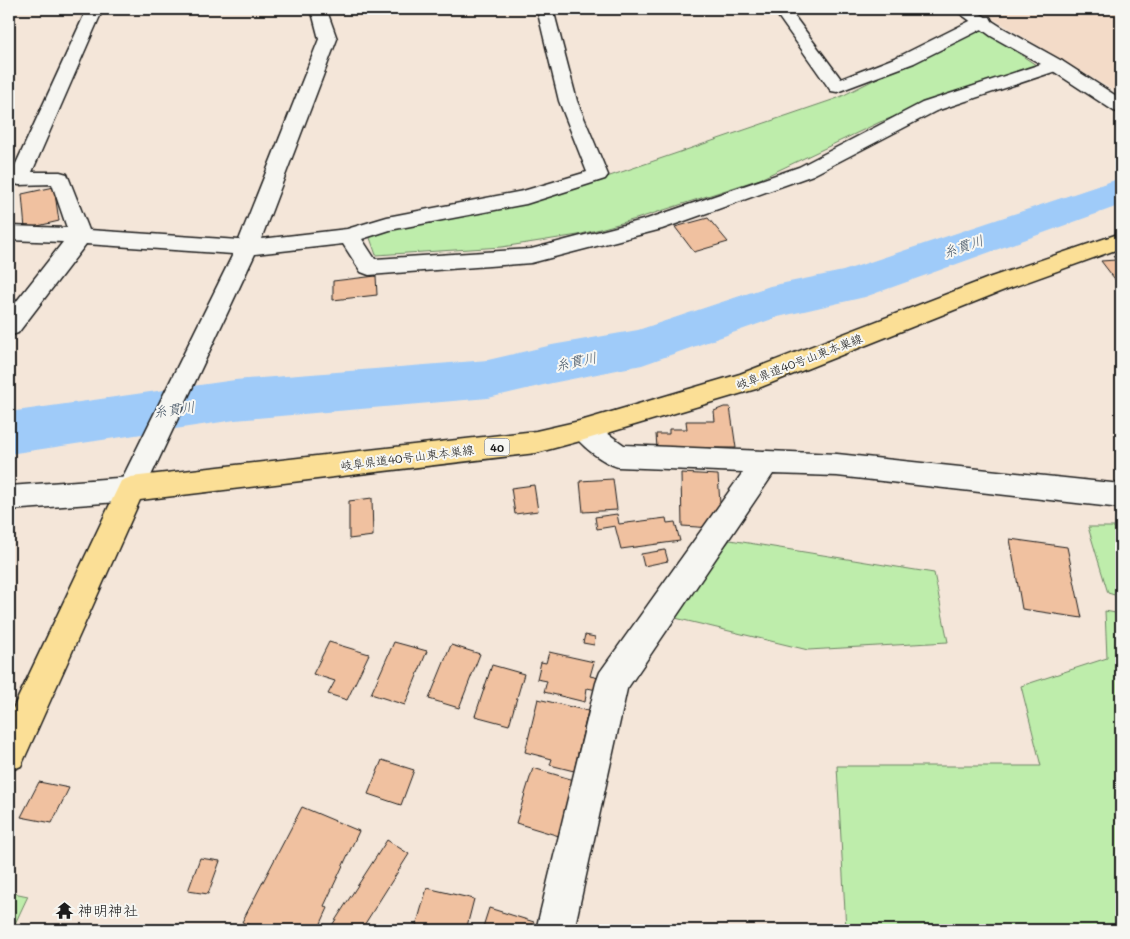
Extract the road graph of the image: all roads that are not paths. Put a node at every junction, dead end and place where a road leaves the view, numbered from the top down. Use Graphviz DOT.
graph roads {
  1 [pos="95,9"];
  2 [pos="314,9"];
  3 [pos="545,9"];
  4 [pos="781,9"];
  5 [pos="962,9"];
  6 [pos="984,21"];
  7 [pos="1056,65"];
  8 [pos="1121,107"];
  9 [pos="9,233"];
  10 [pos="80,236"];
  11 [pos="349,236"];
  12 [pos="1121,240"];
  13 [pos="247,248"];
  14 [pos="9,327"];
  15 [pos="584,430"];
  16 [pos="766,462"];
  17 [pos="131,489"];
  18 [pos="1121,496"];
  19 [pos="11,499"];
  20 [pos="9,754"];
  21 [pos="555,930"];
  1 -- 10 [label="street"];
  2 -- 13 [label="street"];
  3 -- 11 [label="street"];
  4 -- 6 [label="street"];
  5 -- 6 [label="street"];
  6 -- 7 [label="street"];
  7 -- 8 [label="street"];
  7 -- 11 [label="street"];
  9 -- 10 [label="street"];
  10 -- 13 [label="street"];
  10 -- 14 [label="street"];
  11 -- 13 [label="street"];
  12 -- 15 [label="main road, 岐阜県道40号山東本巣線 / 40"];
  13 -- 17 [label="street"];
  15 -- 16 [label="street"];
  15 -- 17 [label="main road, 岐阜県道40号山東本巣線 / 40"];
  16 -- 18 [label="street"];
  16 -- 21 [label="street"];
  17 -- 19 [label="street"];
  17 -- 20 [label="main road"];
}
